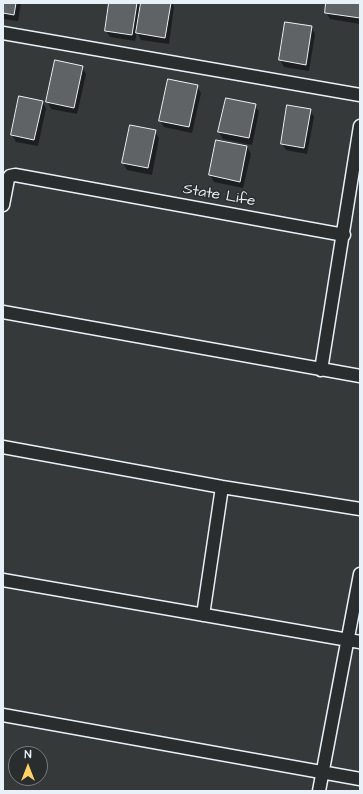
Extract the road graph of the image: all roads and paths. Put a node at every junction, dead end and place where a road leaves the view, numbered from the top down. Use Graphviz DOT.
graph roads {
  1 [pos="3,33"];
  2 [pos="360,95"];
  3 [pos="360,126"];
  4 [pos="3,205"];
  5 [pos="344,235"];
  6 [pos="3,312"];
  7 [pos="321,370"];
  8 [pos="360,376"];
  9 [pos="3,447"];
  10 [pos="222,487"];
  11 [pos="360,508"];
  12 [pos="360,574"];
  13 [pos="3,580"];
  14 [pos="203,615"];
  15 [pos="346,640"];
  16 [pos="360,642"];
  17 [pos="3,715"];
  18 [pos="322,772"];
  19 [pos="360,778"];
  20 [pos="319,791"];
  1 -- 2 [label="street"];
  3 -- 5 [label="street"];
  4 -- 5 [label="street, State Life"];
  5 -- 7 [label="street"];
  6 -- 7 [label="street"];
  7 -- 8 [label="street"];
  9 -- 10 [label="street"];
  10 -- 11 [label="street"];
  10 -- 14 [label="street"];
  12 -- 15 [label="street"];
  13 -- 14 [label="street"];
  14 -- 15 [label="street"];
  15 -- 16 [label="street"];
  15 -- 18 [label="street"];
  17 -- 18 [label="street"];
  18 -- 19 [label="street"];
  18 -- 20 [label="street"];
}
